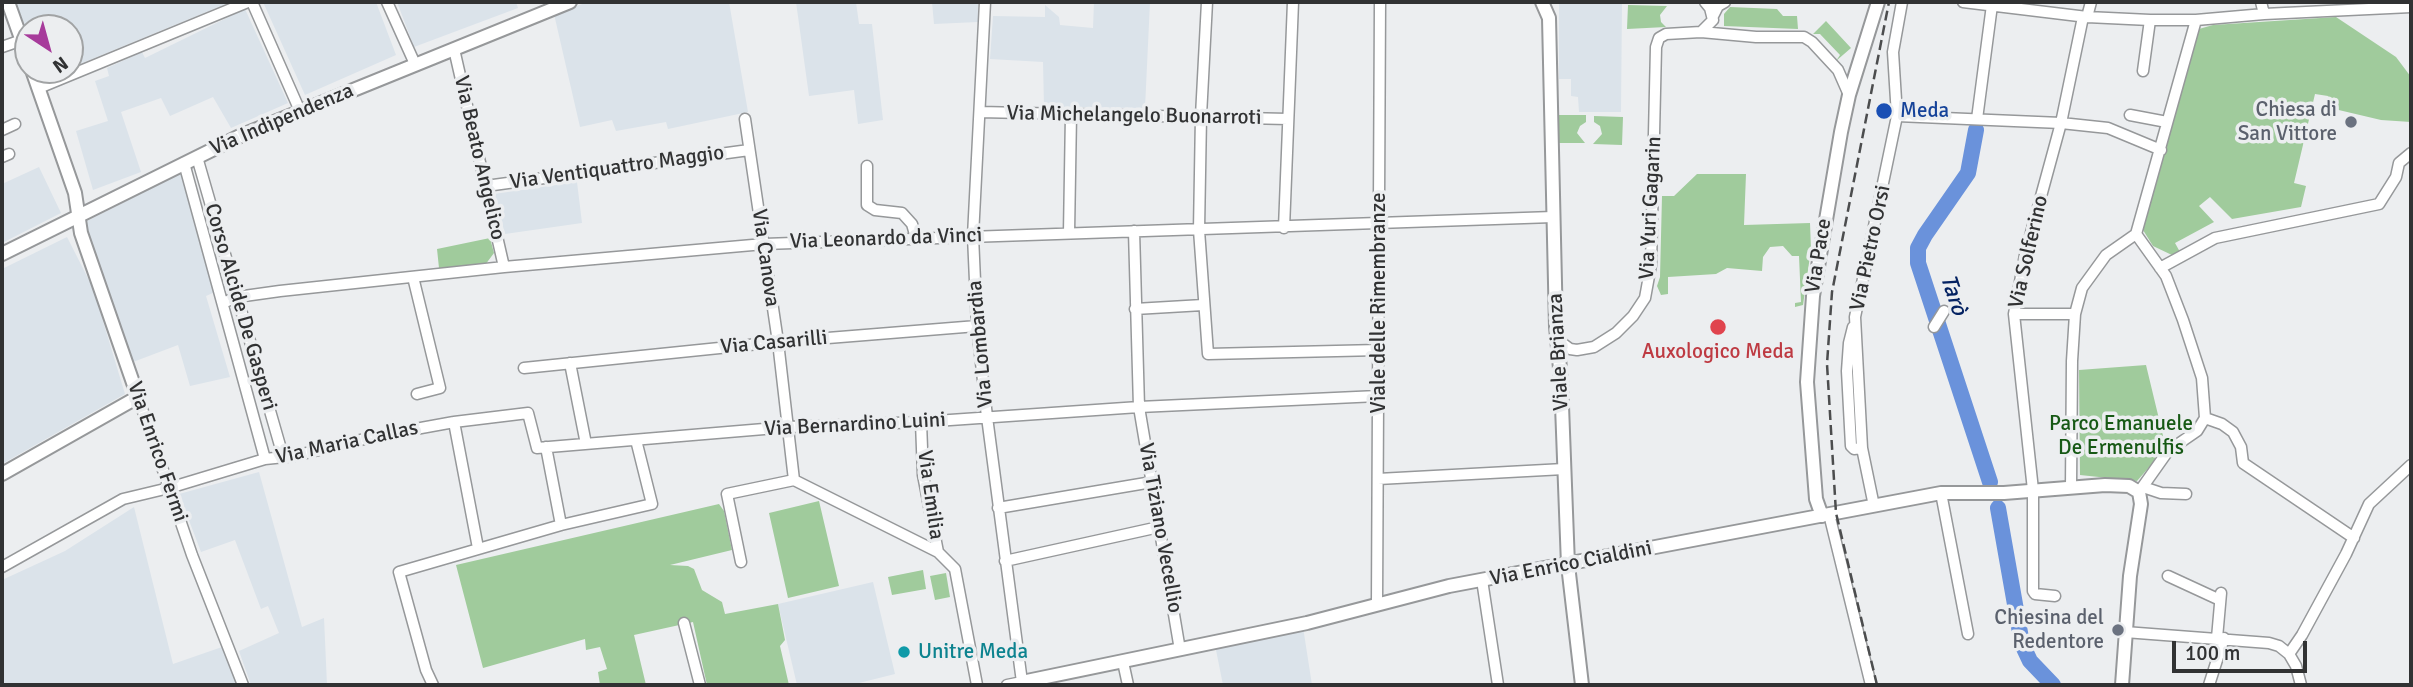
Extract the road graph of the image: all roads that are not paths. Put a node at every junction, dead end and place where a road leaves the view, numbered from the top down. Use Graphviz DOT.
graph roads {
  1 [pos="250,2"];
  2 [pos="387,2"];
  3 [pos="570,2"];
  4 [pos="985,2"];
  5 [pos="1207,2"];
  6 [pos="1293,2"];
  7 [pos="1380,2"];
  8 [pos="1542,2"];
  9 [pos="1552,2"];
  10 [pos="1705,2"];
  11 [pos="1725,2"];
  12 [pos="1878,2"];
  13 [pos="1902,2"];
  14 [pos="1964,2"];
  15 [pos="2091,2"];
  16 [pos="2261,2"];
  17 [pos="1992,5"];
  18 [pos="2031,6"];
  19 [pos="2340,6"];
  20 [pos="2411,7"];
  21 [pos="2264,13"];
  22 [pos="1713,16"];
  23 [pos="2085,17"];
  24 [pos="1549,18"];
  25 [pos="2150,20"];
  26 [pos="2196,20"];
  27 [pos="1701,32"];
  28 [pos="454,49"];
  29 [pos="415,64"];
  30 [pos="2143,71"];
  31 [pos="37,84"];
  32 [pos="39,88"];
  33 [pos="1849,95"];
  34 [pos="300,111"];
  35 [pos="980,112"];
  36 [pos="1071,114"];
  37 [pos="2130,115"];
  38 [pos="1201,116"];
  39 [pos="1897,116"];
  40 [pos="745,119"];
  41 [pos="1977,119"];
  42 [pos="1289,120"];
  43 [pos="2167,122"];
  44 [pos="2061,123"];
  45 [pos="15,124"];
  46 [pos="2,130"];
  47 [pos="749,150"];
  48 [pos="2161,150"];
  49 [pos="2411,153"];
  50 [pos="191,160"];
  51 [pos="867,166"];
  52 [pos="486,186"];
  53 [pos="78,216"];
  54 [pos="1553,218"];
  55 [pos="1379,224"];
  56 [pos="1284,228"];
  57 [pos="1199,230"];
  58 [pos="1134,231"];
  59 [pos="1069,233"];
  60 [pos="2136,234"];
  61 [pos="973,236"];
  62 [pos="916,238"];
  63 [pos="764,244"];
  64 [pos="2,254"];
  65 [pos="504,267"];
  66 [pos="2160,268"];
  67 [pos="413,277"];
  68 [pos="237,297"];
  69 [pos="222,303"];
  70 [pos="1203,305"];
  71 [pos="1135,309"];
  72 [pos="1944,311"];
  73 [pos="2014,314"];
  74 [pos="2075,314"];
  75 [pos="977,326"];
  76 [pos="1556,327"];
  77 [pos="1934,327"];
  78 [pos="778,342"];
  79 [pos="1584,349"];
  80 [pos="1379,350"];
  81 [pos="570,363"];
  82 [pos="524,368"];
  83 [pos="1561,379"];
  84 [pos="417,394"];
  85 [pos="1378,396"];
  86 [pos="138,397"];
  87 [pos="1139,407"];
  88 [pos="987,417"];
  89 [pos="2205,418"];
  90 [pos="454,422"];
  91 [pos="921,422"];
  92 [pos="788,427"];
  93 [pos="636,440"];
  94 [pos="586,444"];
  95 [pos="546,447"];
  96 [pos="283,456"];
  97 [pos="265,460"];
  98 [pos="2411,465"];
  99 [pos="1564,469"];
  100 [pos="2,474"];
  101 [pos="1378,479"];
  102 [pos="794,480"];
  103 [pos="1152,482"];
  104 [pos="2071,487"];
  105 [pos="169,488"];
  106 [pos="2141,490"];
  107 [pos="2033,491"];
  108 [pos="1941,493"];
  109 [pos="2186,494"];
  110 [pos="1874,506"];
  111 [pos="998,508"];
  112 [pos="1825,515"];
  113 [pos="561,525"];
  114 [pos="1159,527"];
  115 [pos="2354,538"];
  116 [pos="478,548"];
  117 [pos="938,552"];
  118 [pos="1005,561"];
  119 [pos="741,562"];
  120 [pos="1568,565"];
  121 [pos="2,567"];
  122 [pos="2168,576"];
  123 [pos="1482,580"];
  124 [pos="2055,596"];
  125 [pos="1377,605"];
  126 [pos="684,623"];
  127 [pos="2125,632"];
  128 [pos="1968,634"];
  129 [pos="2220,638"];
  130 [pos="1180,650"];
  131 [pos="2289,654"];
  132 [pos="1123,662"];
  133 [pos="1022,684"];
  134 [pos="243,685"];
  135 [pos="433,685"];
  136 [pos="700,685"];
  137 [pos="977,685"];
  138 [pos="1007,685"];
  139 [pos="1128,685"];
  140 [pos="1498,685"];
  141 [pos="1582,685"];
  142 [pos="1871,685"];
  143 [pos="2122,685"];
  144 [pos="2209,685"];
  145 [pos="2301,685"];
  1 -- 32 [label="street"];
  1 -- 34 [label="street"];
  2 -- 29 [label="street"];
  3 -- 28 [label="street, Via Indipendenza"];
  4 -- 35 [label="street, Via Lombardia"];
  5 -- 38 [label="street"];
  6 -- 42 [label="street"];
  7 -- 55 [label="street, Viale delle Rimembranze"];
  8 -- 24 [label="street, Viale Brianza"];
  9 -- 24 [label="street, Viale Brianza"];
  10 -- 22 [label="street"];
  11 -- 22 [label="street"];
  12 -- 33 [label="street, Via Pace"];
  13 -- 39 [label="street, Via Pietro Orsi"];
  14 -- 17 [label="street"];
  15 -- 23 [label="street, Via Solferino"];
  16 -- 21 [label="street"];
  17 -- 18 [label="street"];
  17 -- 41 [label="street"];
  18 -- 23 [label="street"];
  19 -- 20 [label="street"];
  19 -- 21 [label="street"];
  21 -- 26 [label="street"];
  22 -- 27 [label="street"];
  23 -- 25 [label="street"];
  23 -- 44 [label="street, Via Solferino"];
  24 -- 54 [label="street, Viale Brianza"];
  25 -- 26 [label="street"];
  25 -- 30 [label="street"];
  26 -- 43 [label="street"];
  27 -- 33 [label="street"];
  27 -- 79 [label="street, Via Yuri Gagarin"];
  28 -- 29 [label="street, Via Indipendenza"];
  28 -- 52 [label="street, Via Beato Angelico"];
  29 -- 34 [label="street, Via Indipendenza"];
  31 -- 32 [label="street, Via Enrico Fermi"];
  32 -- 53 [label="street, Via Enrico Fermi"];
  33 -- 112 [label="street, Via Pace"];
  34 -- 50 [label="street, Via Indipendenza"];
  35 -- 36 [label="street, Via Michelangelo Buonarroti"];
  35 -- 61 [label="street, Via Lombardia"];
  36 -- 38 [label="street, Via Michelangelo Buonarroti"];
  36 -- 59 [label="street"];
  37 -- 43 [label="street"];
  38 -- 42 [label="street, Via Michelangelo Buonarroti"];
  38 -- 57 [label="street"];
  39 -- 41 [label="street"];
  39 -- 110 [label="street, Via Pietro Orsi"];
  40 -- 47 [label="street, Via Canova"];
  41 -- 44 [label="street"];
  42 -- 56 [label="street"];
  43 -- 48 [label="street"];
  44 -- 48 [label="street"];
  44 -- 73 [label="street, Via Solferino"];
  45 -- 46 [label="street"];
  47 -- 52 [label="street, Via Ventiquattro Maggio"];
  47 -- 63 [label="street, Via Canova"];
  48 -- 60 [label="street"];
  49 -- 66 [label="street"];
  50 -- 53 [label="street, Via Indipendenza"];
  50 -- 68 [label="street, Corso Alcide De Gasperi"];
  50 -- 69 [label="street, Corso Alcide De Gasperi"];
  51 -- 62 [label="street"];
  52 -- 65 [label="street, Via Beato Angelico"];
  53 -- 64 [label="street, Via Indipendenza"];
  53 -- 86 [label="street, Via Enrico Fermi"];
  54 -- 55 [label="street, Via Leonardo da Vinci"];
  54 -- 76 [label="street, Viale Brianza"];
  55 -- 56 [label="street, Via Leonardo da Vinci"];
  55 -- 80 [label="street, Viale delle Rimembranze"];
  56 -- 57 [label="street, Via Leonardo da Vinci"];
  57 -- 58 [label="street, Via Leonardo da Vinci"];
  57 -- 70 [label="street"];
  58 -- 59 [label="street, Via Leonardo da Vinci"];
  58 -- 71 [label="street, Via Tiziano Vecellio"];
  59 -- 61 [label="street, Via Leonardo da Vinci"];
  60 -- 66 [label="street"];
  60 -- 74 [label="street"];
  61 -- 62 [label="street, Via Leonardo da Vinci"];
  61 -- 75 [label="street, Via Lombardia"];
  62 -- 63 [label="street, Via Leonardo da Vinci"];
  63 -- 65 [label="street, Via Leonardo da Vinci"];
  63 -- 78 [label="street, Via Canova"];
  65 -- 67 [label="street, Via Leonardo da Vinci"];
  66 -- 89 [label="street"];
  67 -- 68 [label="street, Via Leonardo da Vinci"];
  67 -- 84 [label="street"];
  68 -- 69 [label="street, Via Leonardo da Vinci"];
  68 -- 96 [label="street, Corso Alcide De Gasperi"];
  69 -- 97 [label="street, Corso Alcide De Gasperi"];
  70 -- 71 [label="street"];
  70 -- 80 [label="street"];
  71 -- 87 [label="street, Via Tiziano Vecellio"];
  72 -- 77 [label="street"];
  73 -- 74 [label="street"];
  73 -- 107 [label="street, Via Solferino"];
  74 -- 104 [label="street"];
  75 -- 78 [label="street, Via Casarilli"];
  75 -- 88 [label="street, Via Lombardia"];
  76 -- 79 [label="street"];
  76 -- 83 [label="street, Viale Brianza"];
  78 -- 81 [label="street, Via Casarilli"];
  78 -- 92 [label="street, Via Canova"];
  79 -- 83 [label="street"];
  80 -- 85 [label="street, Viale delle Rimembranze"];
  81 -- 82 [label="street, Via Casarilli"];
  81 -- 94 [label="street"];
  83 -- 99 [label="street, Viale Brianza"];
  85 -- 87 [label="street, Via Bernardino Luini"];
  85 -- 101 [label="street, Viale delle Rimembranze"];
  86 -- 100 [label="street"];
  86 -- 105 [label="street, Via Enrico Fermi"];
  87 -- 88 [label="street, Via Bernardino Luini"];
  87 -- 103 [label="street, Via Tiziano Vecellio"];
  88 -- 91 [label="street, Via Bernardino Luini"];
  88 -- 111 [label="street, Via Lombardia"];
  89 -- 106 [label="street"];
  89 -- 115 [label="street"];
  90 -- 95 [label="street, Via Maria Callas"];
  90 -- 96 [label="street, Via Maria Callas"];
  90 -- 116 [label="street"];
  91 -- 92 [label="street, Via Bernardino Luini"];
  91 -- 117 [label="street, Via Emilia"];
  92 -- 93 [label="street, Via Bernardino Luini"];
  92 -- 102 [label="street, Via Canova"];
  93 -- 94 [label="street, Via Bernardino Luini"];
  93 -- 113 [label="street"];
  94 -- 95 [label="street, Via Bernardino Luini"];
  95 -- 113 [label="street"];
  96 -- 97 [label="street, Via Maria Callas"];
  97 -- 105 [label="street, Via Maria Callas"];
  98 -- 115 [label="street"];
  99 -- 101 [label="street"];
  99 -- 120 [label="street, Viale Brianza"];
  101 -- 125 [label="street, Viale delle Rimembranze"];
  102 -- 117 [label="street"];
  102 -- 119 [label="street"];
  103 -- 111 [label="street"];
  103 -- 114 [label="street, Via Tiziano Vecellio"];
  104 -- 106 [label="street, Via Enrico Cialdini"];
  104 -- 107 [label="street, Via Enrico Cialdini"];
  105 -- 121 [label="street, Via Maria Callas"];
  105 -- 134 [label="street, Via Enrico Fermi"];
  106 -- 109 [label="street"];
  106 -- 127 [label="street"];
  107 -- 108 [label="street, Via Enrico Cialdini"];
  107 -- 124 [label="street, Via Solferino"];
  108 -- 110 [label="street, Via Enrico Cialdini"];
  108 -- 128 [label="street"];
  110 -- 112 [label="street, Via Enrico Cialdini"];
  111 -- 118 [label="street, Via Lombardia"];
  112 -- 120 [label="street, Via Enrico Cialdini"];
  112 -- 142 [label="street"];
  113 -- 116 [label="street"];
  114 -- 118 [label="street"];
  114 -- 130 [label="street, Via Tiziano Vecellio"];
  115 -- 131 [label="street"];
  116 -- 135 [label="street"];
  117 -- 137 [label="street, Via Emilia"];
  118 -- 133 [label="street, Via Lombardia"];
  120 -- 123 [label="street, Via Enrico Cialdini"];
  120 -- 141 [label="street, Viale Brianza"];
  122 -- 129 [label="street"];
  123 -- 125 [label="street, Via Enrico Cialdini"];
  123 -- 140 [label="street"];
  125 -- 130 [label="street, Via Enrico Cialdini"];
  126 -- 136 [label="street"];
  127 -- 129 [label="street"];
  127 -- 143 [label="street"];
  129 -- 131 [label="street"];
  129 -- 144 [label="street"];
  130 -- 132 [label="street, Via Enrico Cialdini"];
  131 -- 145 [label="street"];
  132 -- 133 [label="street, Via Enrico Cialdini"];
  132 -- 139 [label="street"];
  133 -- 138 [label="street, Via Enrico Cialdini"];
}
